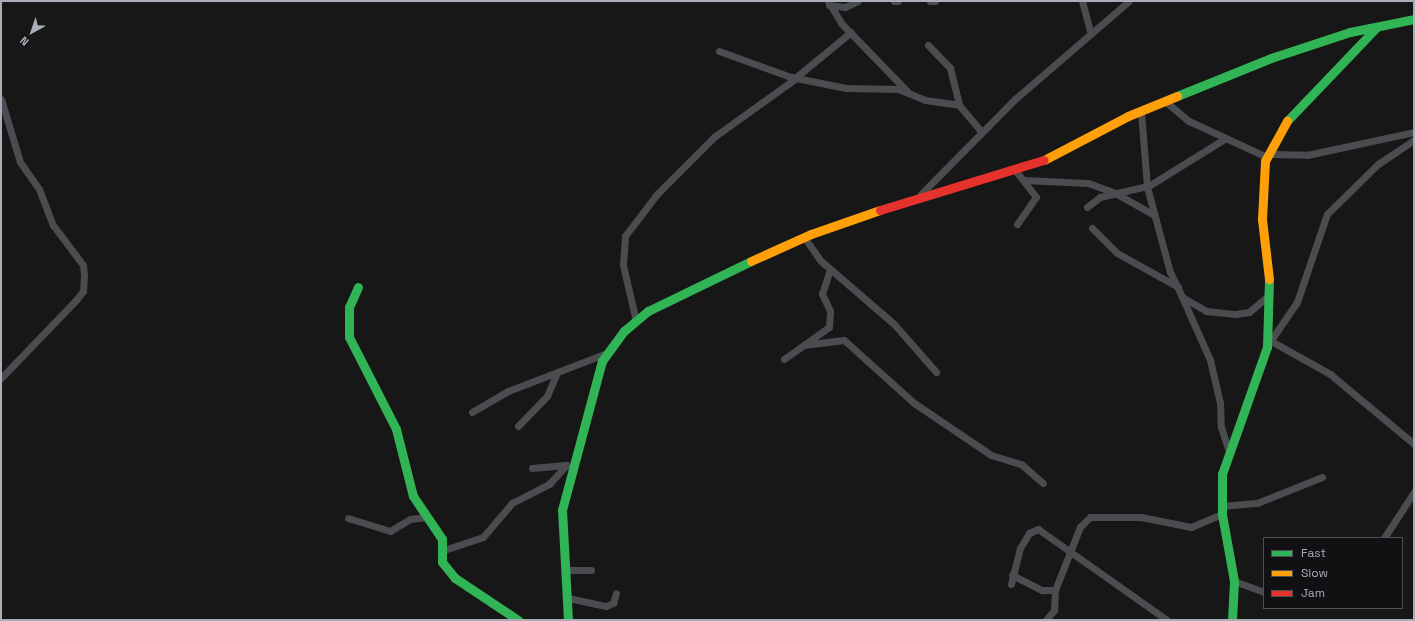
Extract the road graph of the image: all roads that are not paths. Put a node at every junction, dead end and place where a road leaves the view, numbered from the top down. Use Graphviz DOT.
graph roads {
  1 [pos="858,1"];
  2 [pos="894,1"];
  3 [pos="898,1"];
  4 [pos="930,1"];
  5 [pos="934,1"];
  6 [pos="1082,1"];
  7 [pos="1129,1"];
  8 [pos="829,3"];
  9 [pos="1414,19"];
  10 [pos="1376,28"];
  11 [pos="1090,31"];
  12 [pos="851,32"];
  13 [pos="928,45"];
  14 [pos="719,50"];
  15 [pos="796,78"];
  16 [pos="907,91"];
  17 [pos="1,98"];
  18 [pos="1166,102"];
  19 [pos="959,105"];
  20 [pos="1141,112"];
  21 [pos="982,132"];
  22 [pos="1414,132"];
  23 [pos="1224,139"];
  24 [pos="1414,140"];
  25 [pos="1268,155"];
  26 [pos="1016,170"];
  27 [pos="1023,180"];
  28 [pos="1147,187"];
  29 [pos="1118,194"];
  30 [pos="920,196"];
  31 [pos="1087,207"];
  32 [pos="1154,215"];
  33 [pos="1017,224"];
  34 [pos="1092,228"];
  35 [pos="804,237"];
  36 [pos="830,270"];
  37 [pos="358,287"];
  38 [pos="1178,287"];
  39 [pos="1269,294"];
  40 [pos="1182,297"];
  41 [pos="636,321"];
  42 [pos="1269,344"];
  43 [pos="804,345"];
  44 [pos="607,353"];
  45 [pos="784,359"];
  46 [pos="936,372"];
  47 [pos="556,375"];
  48 [pos="1,378"];
  49 [pos="472,412"];
  50 [pos="518,426"];
  51 [pos="1414,444"];
  52 [pos="1229,452"];
  53 [pos="578,457"];
  54 [pos="567,465"];
  55 [pos="532,468"];
  56 [pos="1322,477"];
  57 [pos="1043,483"];
  58 [pos="1414,492"];
  59 [pos="1222,510"];
  60 [pos="426,516"];
  61 [pos="348,518"];
  62 [pos="1385,537"];
  63 [pos="441,552"];
  64 [pos="1069,552"];
  65 [pos="565,570"];
  66 [pos="591,570"];
  67 [pos="1012,575"];
  68 [pos="1234,581"];
  69 [pos="1011,584"];
  70 [pos="1055,590"];
  71 [pos="1263,592"];
  72 [pos="616,593"];
  73 [pos="568,598"];
  74 [pos="518,620"];
  75 [pos="568,620"];
  76 [pos="1046,620"];
  77 [pos="1167,620"];
  78 [pos="1232,620"];
  1 -- 8 [label="street"];
  2 -- 3 [label="street"];
  4 -- 5 [label="street"];
  6 -- 11 [label="street"];
  7 -- 11 [label="street"];
  8 -- 12 [label="street"];
  9 -- 10 [label="street"];
  10 -- 18 [label="street"];
  10 -- 25 [label="street"];
  11 -- 21 [label="street"];
  12 -- 15 [label="street"];
  12 -- 16 [label="street"];
  13 -- 19 [label="street"];
  14 -- 15 [label="street"];
  15 -- 16 [label="street"];
  15 -- 41 [label="street"];
  16 -- 19 [label="street"];
  17 -- 48 [label="street"];
  18 -- 20 [label="street"];
  18 -- 23 [label="street"];
  19 -- 21 [label="street"];
  20 -- 26 [label="street"];
  20 -- 28 [label="street"];
  21 -- 30 [label="street"];
  22 -- 25 [label="street"];
  23 -- 25 [label="street"];
  23 -- 28 [label="street"];
  24 -- 42 [label="street"];
  25 -- 39 [label="street"];
  26 -- 27 [label="street"];
  26 -- 30 [label="street"];
  27 -- 29 [label="street"];
  27 -- 33 [label="street"];
  28 -- 29 [label="street"];
  28 -- 32 [label="street"];
  29 -- 31 [label="street"];
  29 -- 32 [label="street"];
  30 -- 35 [label="street"];
  32 -- 38 [label="street"];
  34 -- 38 [label="street"];
  35 -- 36 [label="street"];
  35 -- 41 [label="street"];
  36 -- 43 [label="street"];
  36 -- 46 [label="street"];
  37 -- 60 [label="street"];
  38 -- 40 [label="street"];
  39 -- 40 [label="street"];
  39 -- 42 [label="street"];
  40 -- 52 [label="street"];
  41 -- 44 [label="street"];
  42 -- 51 [label="street"];
  42 -- 52 [label="street"];
  43 -- 45 [label="street"];
  43 -- 57 [label="street"];
  44 -- 47 [label="street"];
  44 -- 53 [label="street"];
  47 -- 49 [label="street"];
  47 -- 50 [label="street"];
  52 -- 59 [label="street"];
  53 -- 54 [label="street"];
  53 -- 65 [label="street"];
  54 -- 55 [label="street"];
  54 -- 63 [label="street"];
  56 -- 59 [label="street"];
  58 -- 62 [label="street"];
  59 -- 64 [label="street"];
  59 -- 68 [label="street"];
  60 -- 61 [label="street"];
  60 -- 63 [label="street"];
  63 -- 74 [label="street"];
  64 -- 67 [label="street"];
  64 -- 70 [label="street"];
  64 -- 77 [label="street"];
  65 -- 66 [label="street"];
  65 -- 73 [label="street"];
  67 -- 69 [label="street"];
  67 -- 70 [label="street"];
  68 -- 71 [label="street"];
  68 -- 78 [label="street"];
  70 -- 76 [label="street"];
  72 -- 73 [label="street"];
  73 -- 75 [label="street"];
}
